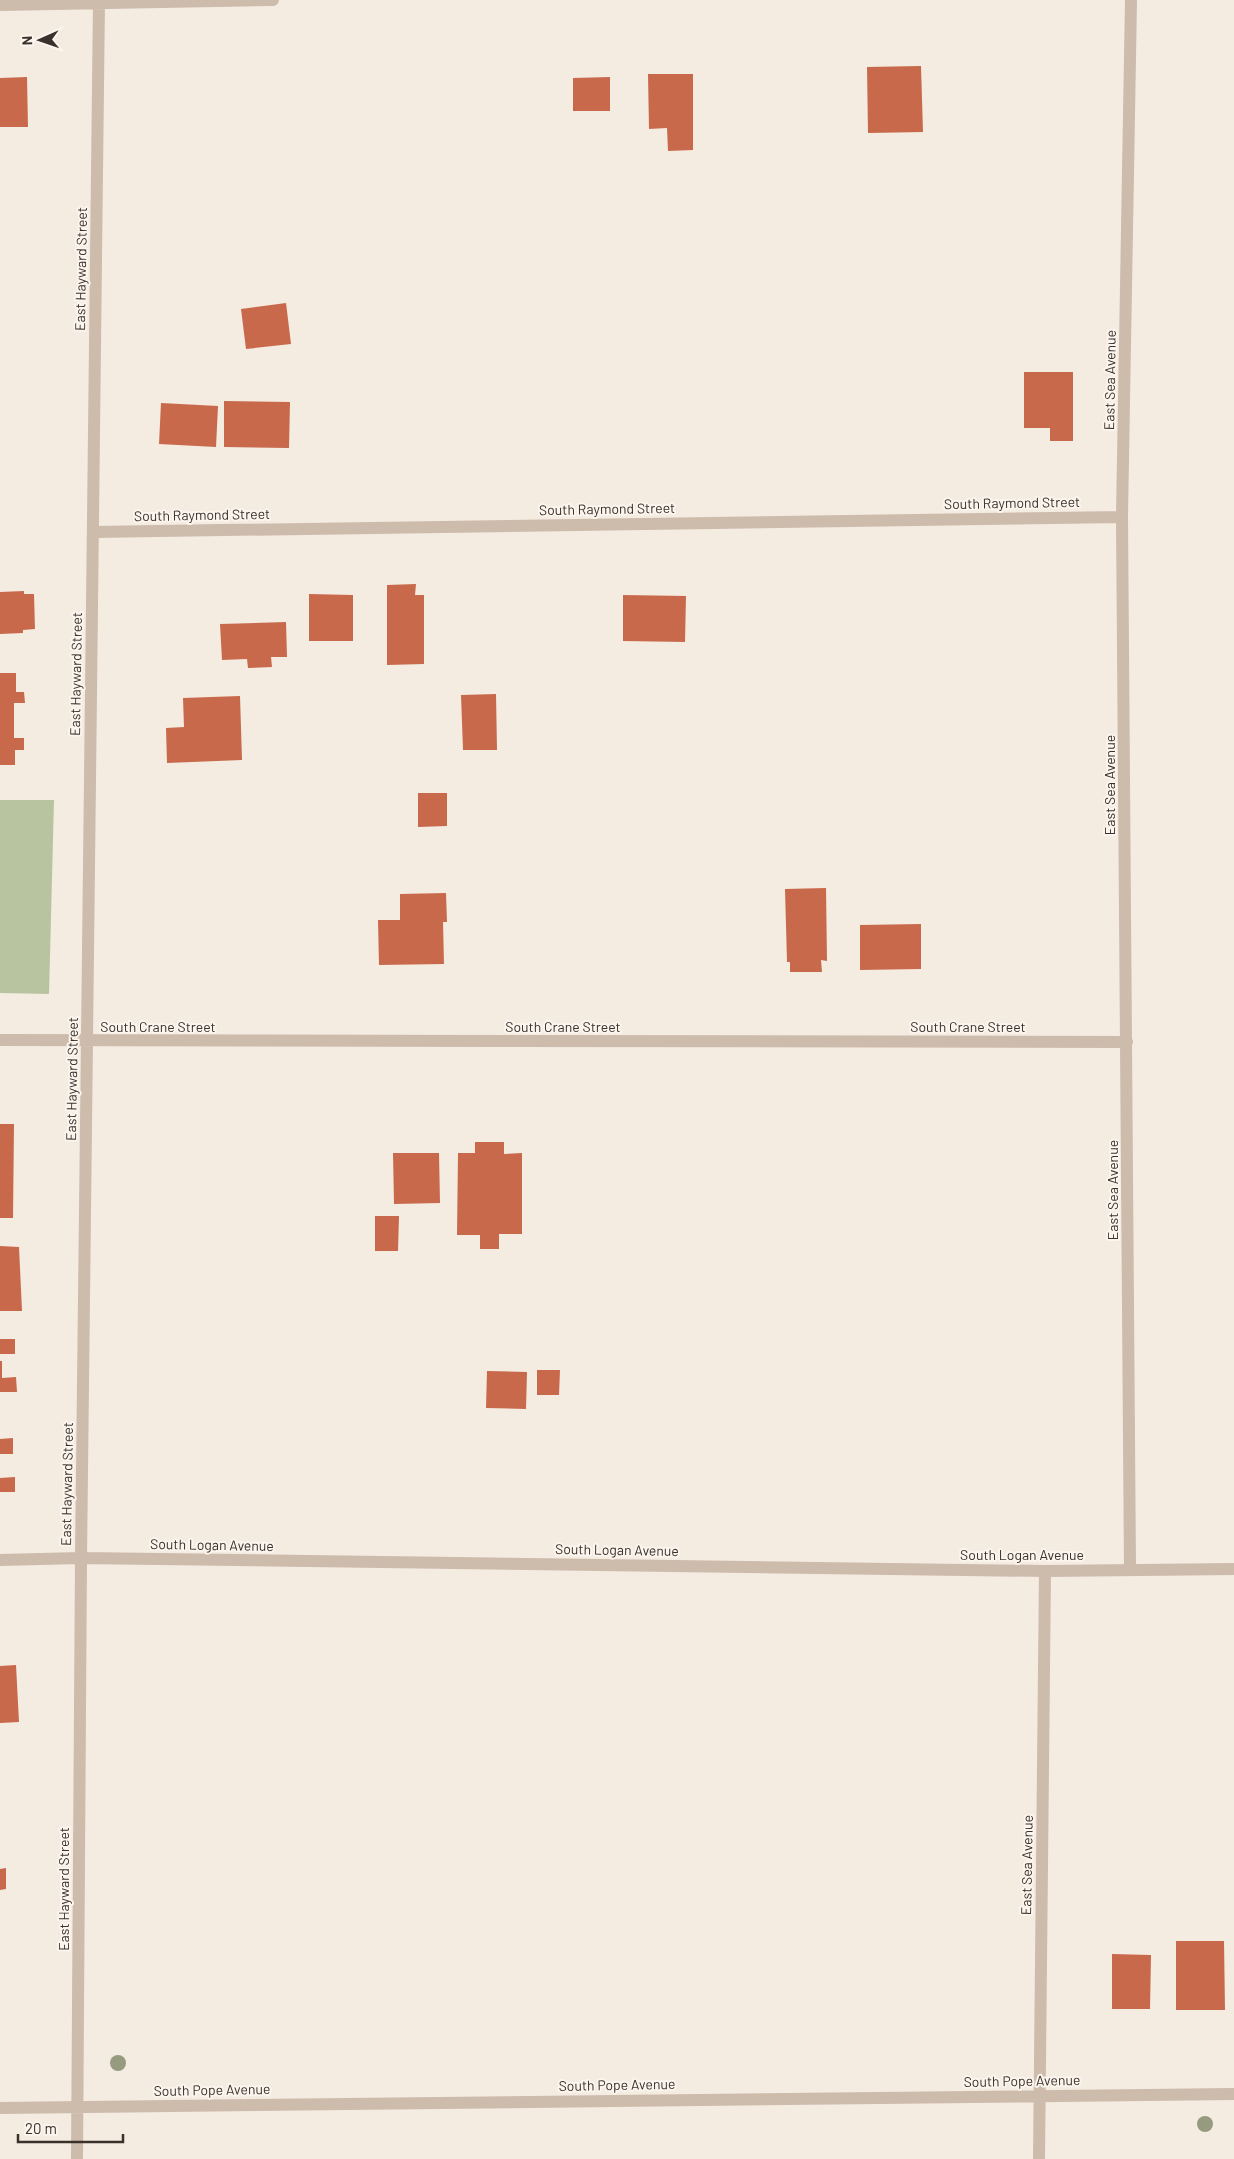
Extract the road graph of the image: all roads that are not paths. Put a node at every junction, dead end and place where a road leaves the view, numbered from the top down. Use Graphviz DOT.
graph roads {
  1 [pos="273,0"];
  2 [pos="1131,0"];
  3 [pos="99,1"];
  4 [pos="0,6"];
  5 [pos="1122,517"];
  6 [pos="92,532"];
  7 [pos="0,1040"];
  8 [pos="87,1042"];
  9 [pos="1127,1042"];
  10 [pos="81,1558"];
  11 [pos="0,1560"];
  12 [pos="1234,1569"];
  13 [pos="1130,1570"];
  14 [pos="1045,1571"];
  15 [pos="1234,2094"];
  16 [pos="1039,2096"];
  17 [pos="77,2106"];
  18 [pos="0,2108"];
  19 [pos="77,2159"];
  20 [pos="1038,2159"];
  1 -- 3 [label="street"];
  2 -- 5 [label="street, East Sea Avenue"];
  3 -- 4 [label="street"];
  3 -- 6 [label="street, East Hayward Street"];
  5 -- 6 [label="street, South Raymond Street"];
  5 -- 9 [label="street, East Sea Avenue"];
  6 -- 8 [label="street, East Hayward Street"];
  7 -- 8 [label="street, South Crane Street"];
  8 -- 9 [label="street, South Crane Street"];
  8 -- 10 [label="street, East Hayward Street"];
  9 -- 13 [label="street, East Sea Avenue"];
  10 -- 11 [label="street, South Logan Avenue"];
  10 -- 14 [label="street, South Logan Avenue"];
  10 -- 17 [label="street, East Hayward Street"];
  12 -- 13 [label="street, South Logan Avenue"];
  13 -- 14 [label="street, South Logan Avenue"];
  14 -- 16 [label="street, East Sea Avenue"];
  15 -- 16 [label="street, South Pope Avenue"];
  16 -- 17 [label="street, South Pope Avenue"];
  16 -- 20 [label="street, East Sea Avenue"];
  17 -- 18 [label="street, South Pope Avenue"];
  17 -- 19 [label="street, East Hayward Street"];
}
